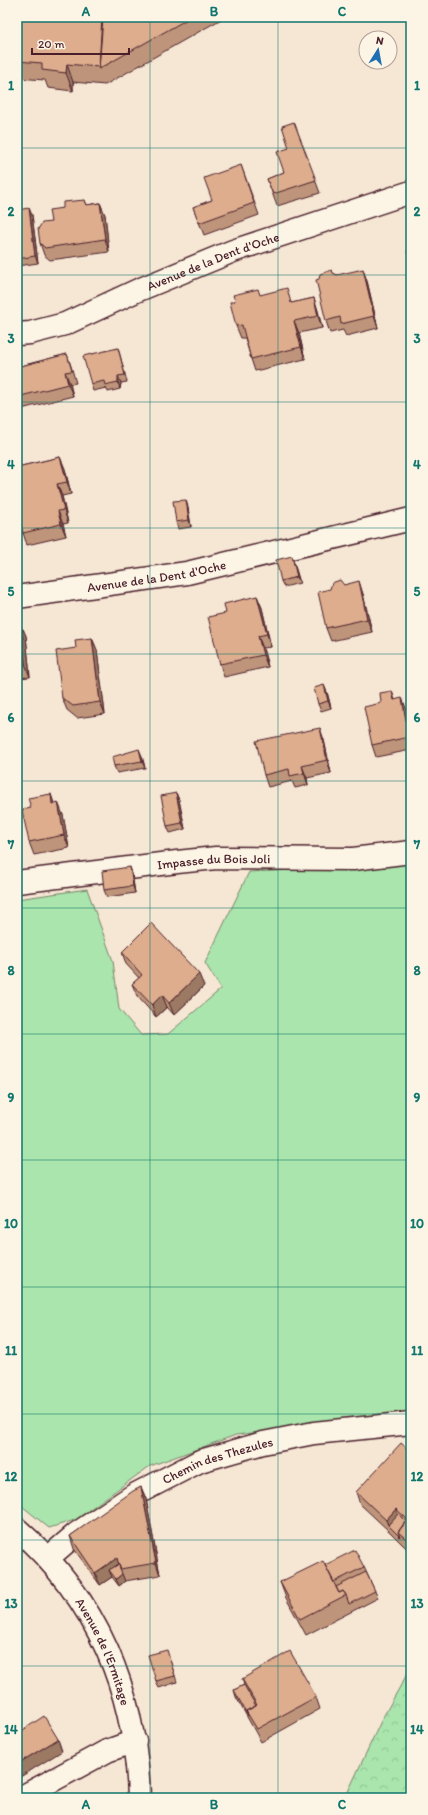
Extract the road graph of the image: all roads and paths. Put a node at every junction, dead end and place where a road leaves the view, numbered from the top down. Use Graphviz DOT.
graph roads {
  1 [pos="411,192"];
  2 [pos="17,334"];
  3 [pos="411,519"];
  4 [pos="17,597"];
  5 [pos="411,852"];
  6 [pos="17,882"];
  7 [pos="411,1423"];
  8 [pos="17,1529"];
  9 [pos="48,1558"];
  10 [pos="135,1741"];
  11 [pos="20,1798"];
  12 [pos="139,1798"];
  1 -- 2 [label="street, Avenue de la Dent d'Oche"];
  3 -- 4 [label="street, Avenue de la Dent d'Oche"];
  5 -- 6 [label="street, Impasse du Bois Joli"];
  7 -- 9 [label="street, Chemin des Thezules"];
  8 -- 9 [label="street, Avenue de l'Ermitage"];
  9 -- 10 [label="street, Avenue de l'Ermitage"];
  10 -- 11 [label="street"];
  10 -- 12 [label="street, Avenue de l'Ermitage"];
}
